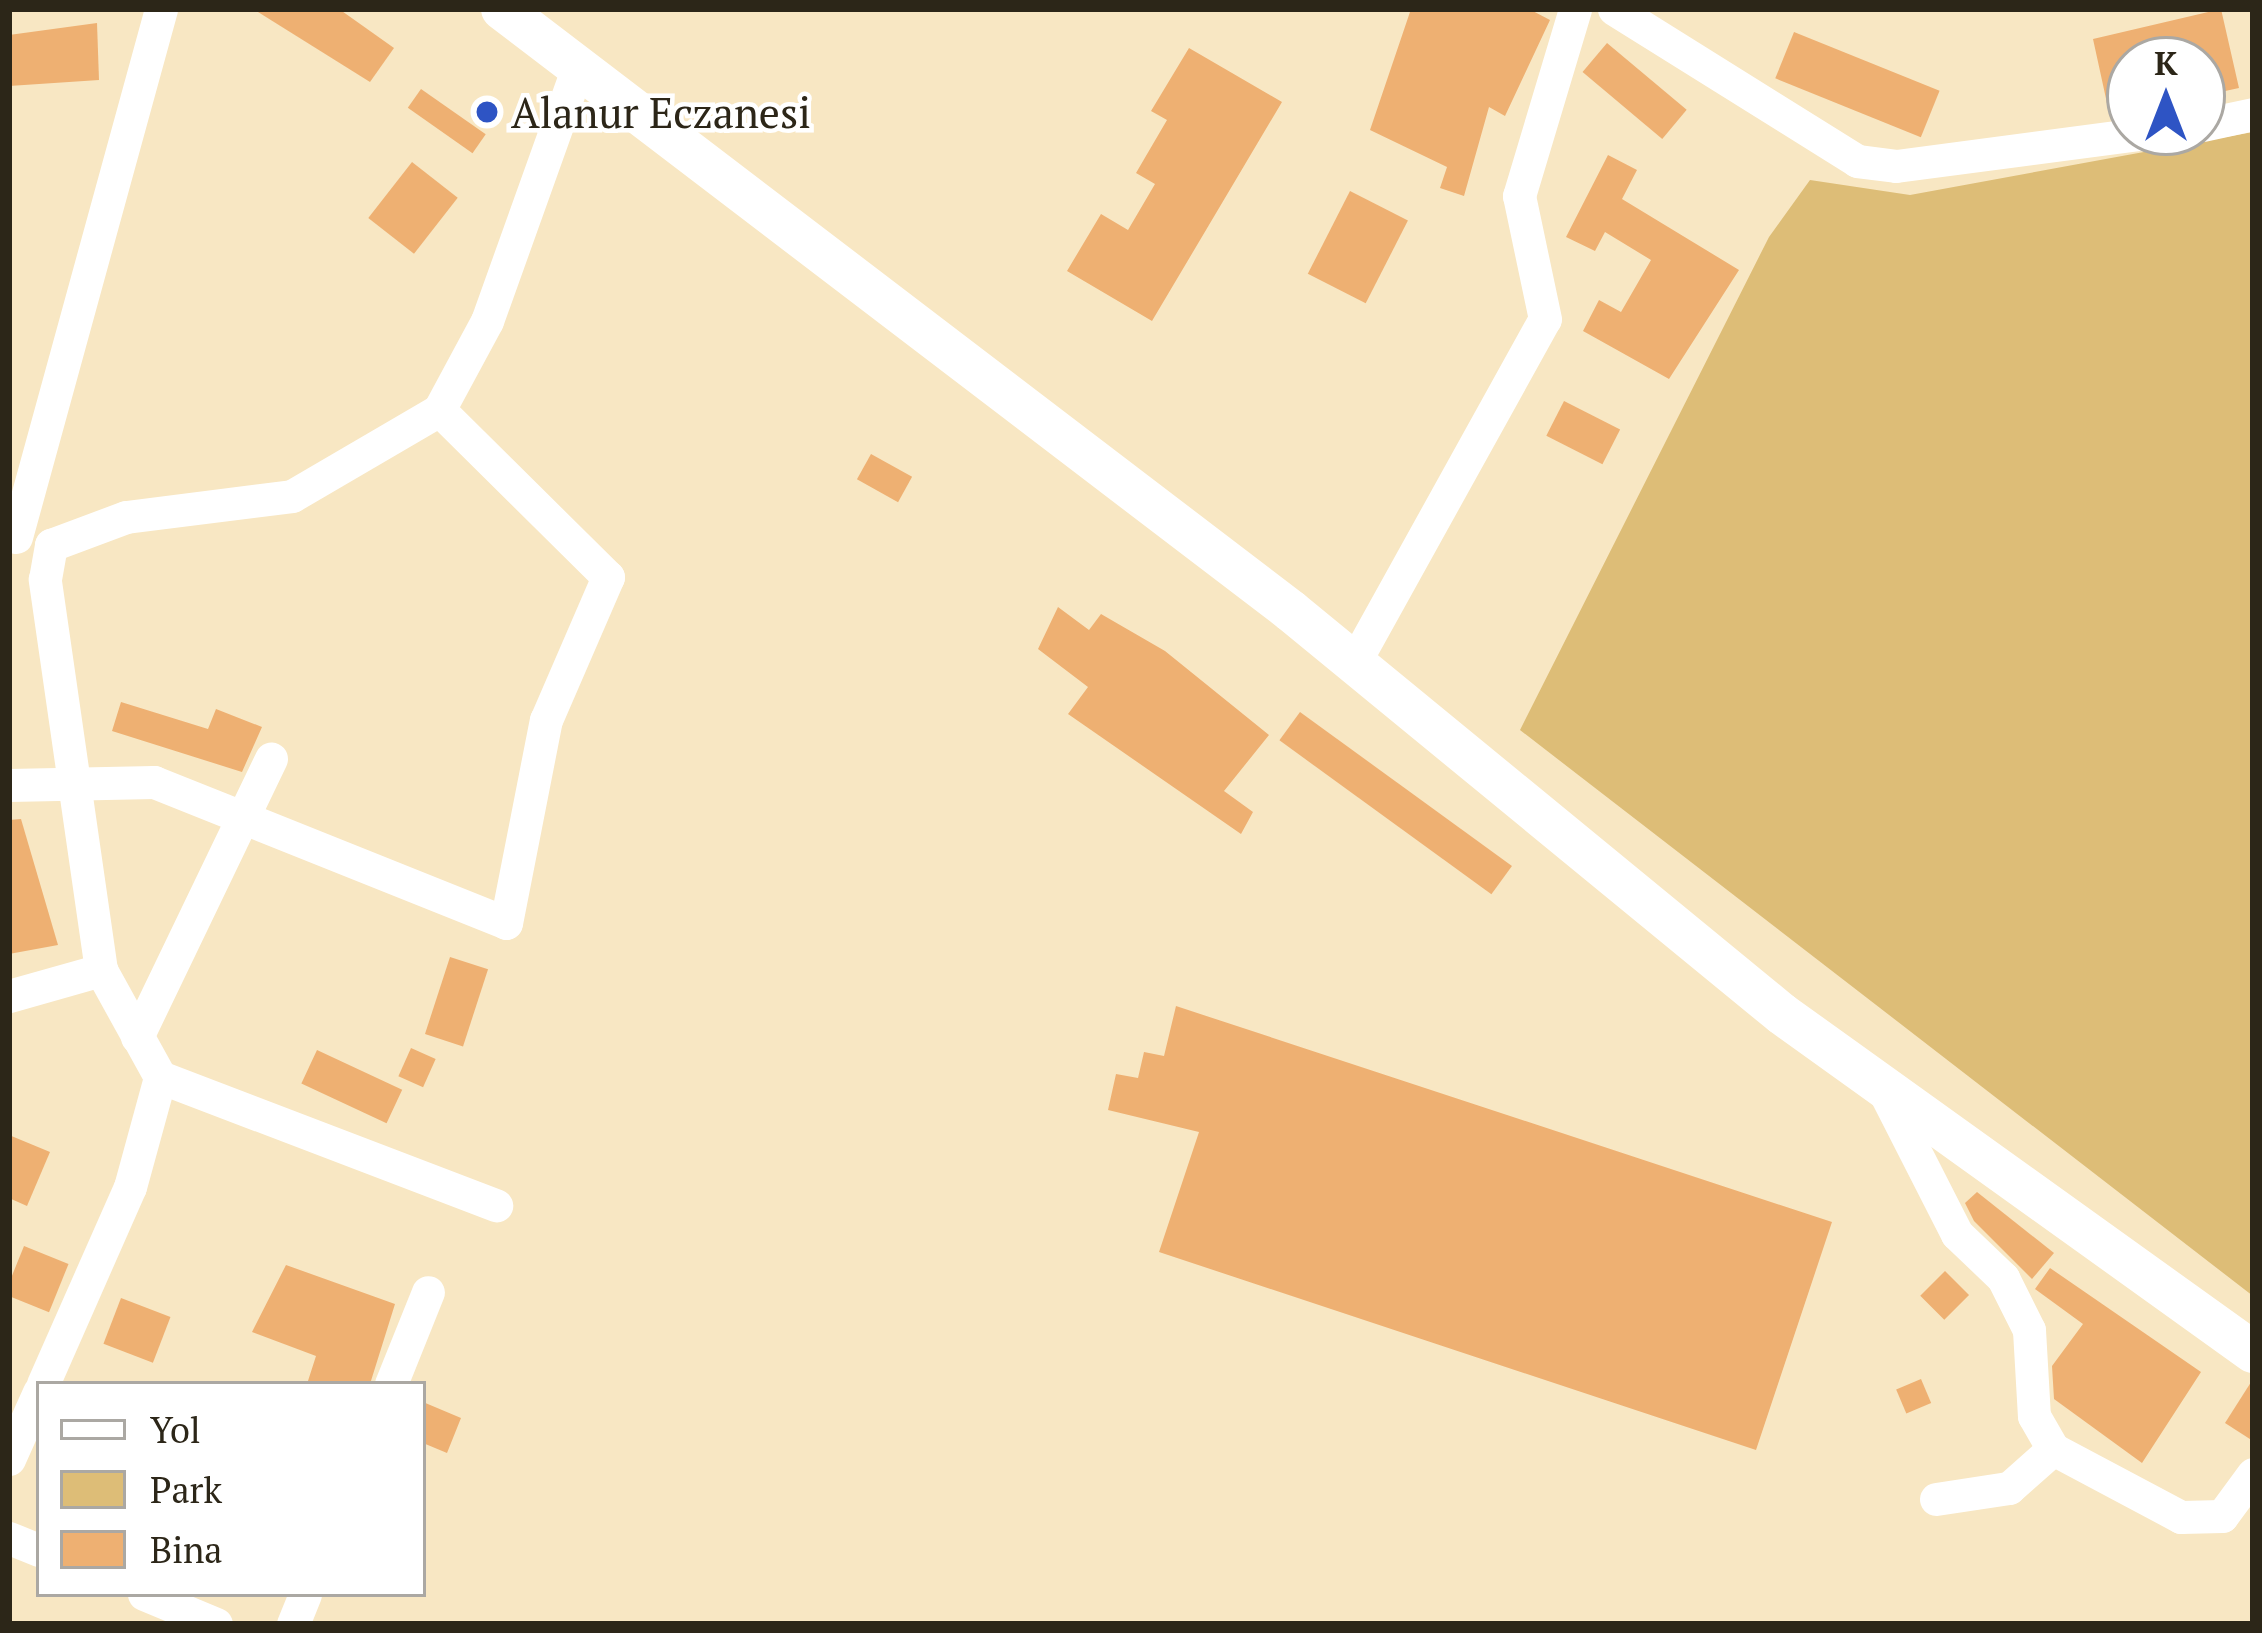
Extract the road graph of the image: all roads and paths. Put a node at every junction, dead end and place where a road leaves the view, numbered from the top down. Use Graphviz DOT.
graph roads {
  1 [pos="161,9"];
  2 [pos="502,9"];
  3 [pos="1575,9"];
  4 [pos="1614,9"];
  5 [pos="578,67"];
  6 [pos="2106,138"];
  7 [pos="440,410"];
  8 [pos="11,535"];
  9 [pos="51,545"];
  10 [pos="1354,663"];
  11 [pos="271,759"];
  12 [pos="73,776"];
  13 [pos="9,784"];
  14 [pos="244,818"];
  15 [pos="100,970"];
  16 [pos="9,996"];
  17 [pos="137,1037"];
  18 [pos="160,1077"];
  19 [pos="1879,1080"];
  20 [pos="496,1205"];
  21 [pos="428,1292"];
  22 [pos="2253,1352"];
  23 [pos="44,1381"];
  24 [pos="392,1381"];
  25 [pos="36,1399"];
  26 [pos="2053,1449"];
  27 [pos="9,1460"];
  28 [pos="2253,1474"];
  29 [pos="1936,1499"];
  30 [pos="151,1597"];
  31 [pos="216,1624"];
  1 -- 8 [label="street"];
  2 -- 5 [label="main road"];
  3 -- 10 [label="street"];
  4 -- 6 [label="street"];
  5 -- 7 [label="street"];
  5 -- 10 [label="main road"];
  7 -- 9 [label="street"];
  7 -- 14 [label="street"];
  8 -- 9 [label="street"];
  9 -- 12 [label="street"];
  10 -- 19 [label="main road"];
  11 -- 14 [label="street"];
  12 -- 13 [label="street"];
  12 -- 14 [label="street"];
  12 -- 15 [label="street"];
  14 -- 17 [label="street"];
  15 -- 16 [label="street"];
  15 -- 17 [label="street"];
  17 -- 18 [label="street"];
  18 -- 20 [label="street"];
  18 -- 23 [label="street"];
  19 -- 22 [label="main road"];
  19 -- 26 [label="street"];
  21 -- 24 [label="street"];
  25 -- 27 [label="street"];
  26 -- 28 [label="street"];
  26 -- 29 [label="street"];
  30 -- 31 [label="street"];
}
